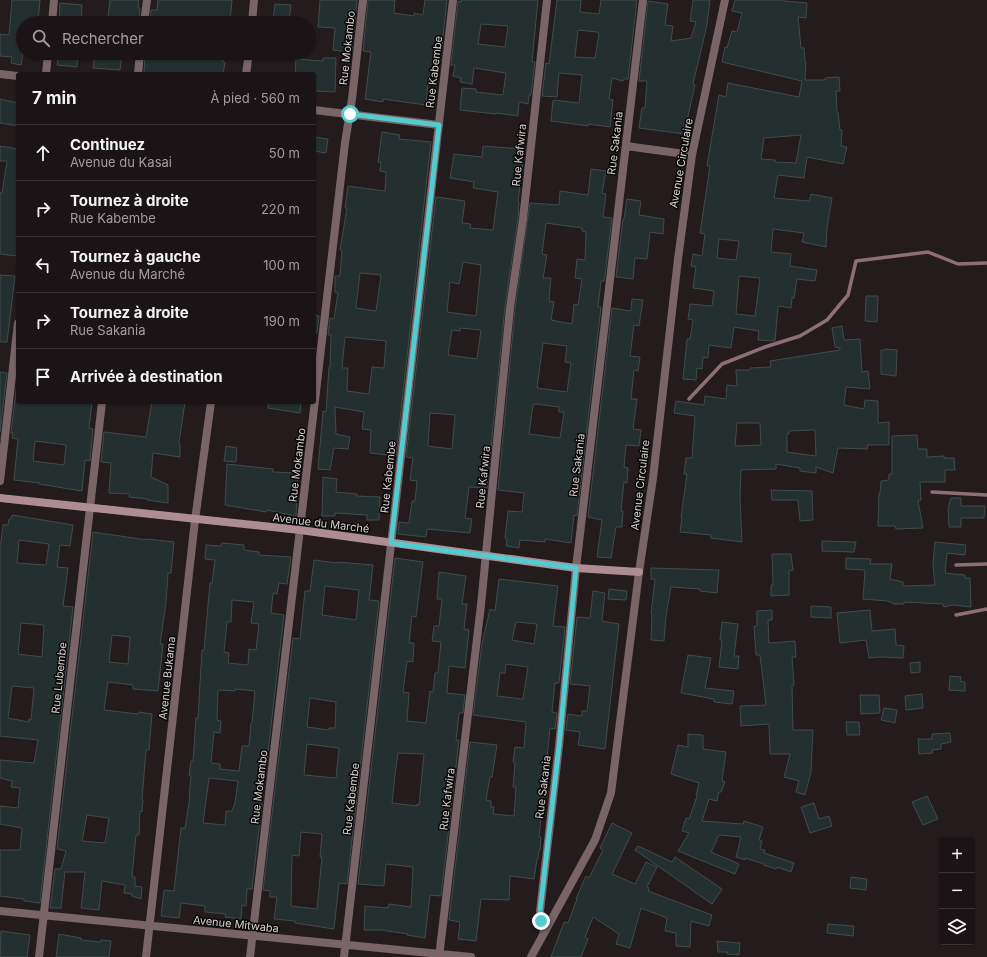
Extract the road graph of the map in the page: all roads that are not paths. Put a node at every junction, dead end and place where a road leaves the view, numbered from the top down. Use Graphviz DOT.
graph roads {
  1 [pos="54,0"];
  2 [pos="147,0"];
  3 [pos="254,0"];
  4 [pos="363,0"];
  5 [pos="453,0"];
  6 [pos="547,0"];
  7 [pos="643,0"];
  8 [pos="725,0"];
  9 [pos="53,16"];
  10 [pos="145,16"];
  11 [pos="253,16"];
  12 [pos="47,60"];
  13 [pos="139,60"];
  14 [pos="248,60"];
  15 [pos="46,72"];
  16 [pos="138,72"];
  17 [pos="246,72"];
  18 [pos="0,74"];
  19 [pos="16,76"];
  20 [pos="316,110"];
  21 [pos="350,114"];
  22 [pos="439,125"];
  23 [pos="626,146"];
  24 [pos="692,155"];
  25 [pos="16,341"];
  26 [pos="316,392"];
  27 [pos="102,404"];
  28 [pos="211,404"];
  29 [pos="315,404"];
  30 [pos="0,481"];
  31 [pos="0,498"];
  32 [pos="90,508"];
  33 [pos="195,520"];
  34 [pos="300,530"];
  35 [pos="391,543"];
  36 [pos="486,555"];
  37 [pos="576,568"];
  38 [pos="639,572"];
  39 [pos="0,911"];
  40 [pos="44,915"];
  41 [pos="150,926"];
  42 [pos="544,933"];
  43 [pos="252,937"];
  44 [pos="345,945"];
  45 [pos="439,955"];
  46 [pos="39,957"];
  47 [pos="146,957"];
  48 [pos="250,957"];
  49 [pos="344,957"];
  50 [pos="471,957"];
  51 [pos="531,957"];
  1 -- 9 [label="street"];
  2 -- 10 [label="street"];
  3 -- 11 [label="street"];
  4 -- 21 [label="street, Rue Mokambo"];
  5 -- 22 [label="street, Rue Kabembe"];
  6 -- 36 [label="street, Rue Kafwira"];
  7 -- 23 [label="street, Rue Sakania"];
  8 -- 24 [label="street, Avenue Circulaire"];
  12 -- 15 [label="street"];
  13 -- 16 [label="street"];
  14 -- 17 [label="street"];
  18 -- 19 [label="street"];
  20 -- 21 [label="street"];
  21 -- 22 [label="street"];
  21 -- 26 [label="street, Rue Mokambo"];
  22 -- 35 [label="street, Rue Kabembe"];
  23 -- 24 [label="street"];
  23 -- 37 [label="street, Rue Sakania"];
  24 -- 38 [label="street, Avenue Circulaire"];
  25 -- 30 [label="street"];
  27 -- 32 [label="street, Rue Lubembe"];
  28 -- 33 [label="street, Avenue Bukama"];
  29 -- 34 [label="street, Rue Mokambo"];
  31 -- 32 [label="street, Avenue du Marché"];
  32 -- 33 [label="street, Avenue du Marché"];
  32 -- 40 [label="street, Rue Lubembe"];
  33 -- 34 [label="street, Avenue du Marché"];
  33 -- 41 [label="street, Avenue Bukama"];
  34 -- 35 [label="street, Avenue du Marché"];
  34 -- 43 [label="street, Rue Mokambo"];
  35 -- 36 [label="street, Avenue du Marché"];
  35 -- 44 [label="street, Rue Kabembe"];
  36 -- 37 [label="street, Avenue du Marché"];
  36 -- 45 [label="street, Rue Kafwira"];
  37 -- 38 [label="street, Avenue du Marché"];
  37 -- 42 [label="street, Rue Sakania"];
  38 -- 42 [label="street, Avenue Circulaire"];
  39 -- 40 [label="street, Avenue Mitwaba"];
  40 -- 41 [label="street, Avenue Mitwaba"];
  40 -- 46 [label="street, Rue Lubembe"];
  41 -- 43 [label="street, Avenue Mitwaba"];
  41 -- 47 [label="street, Avenue Bukama"];
  42 -- 51 [label="street, Avenue Circulaire"];
  43 -- 44 [label="street, Avenue Mitwaba"];
  43 -- 48 [label="street, Rue Mokambo"];
  44 -- 45 [label="street, Avenue Mitwaba"];
  44 -- 49 [label="street, Rue Kabembe"];
  45 -- 50 [label="street, Avenue Mitwaba"];
}
